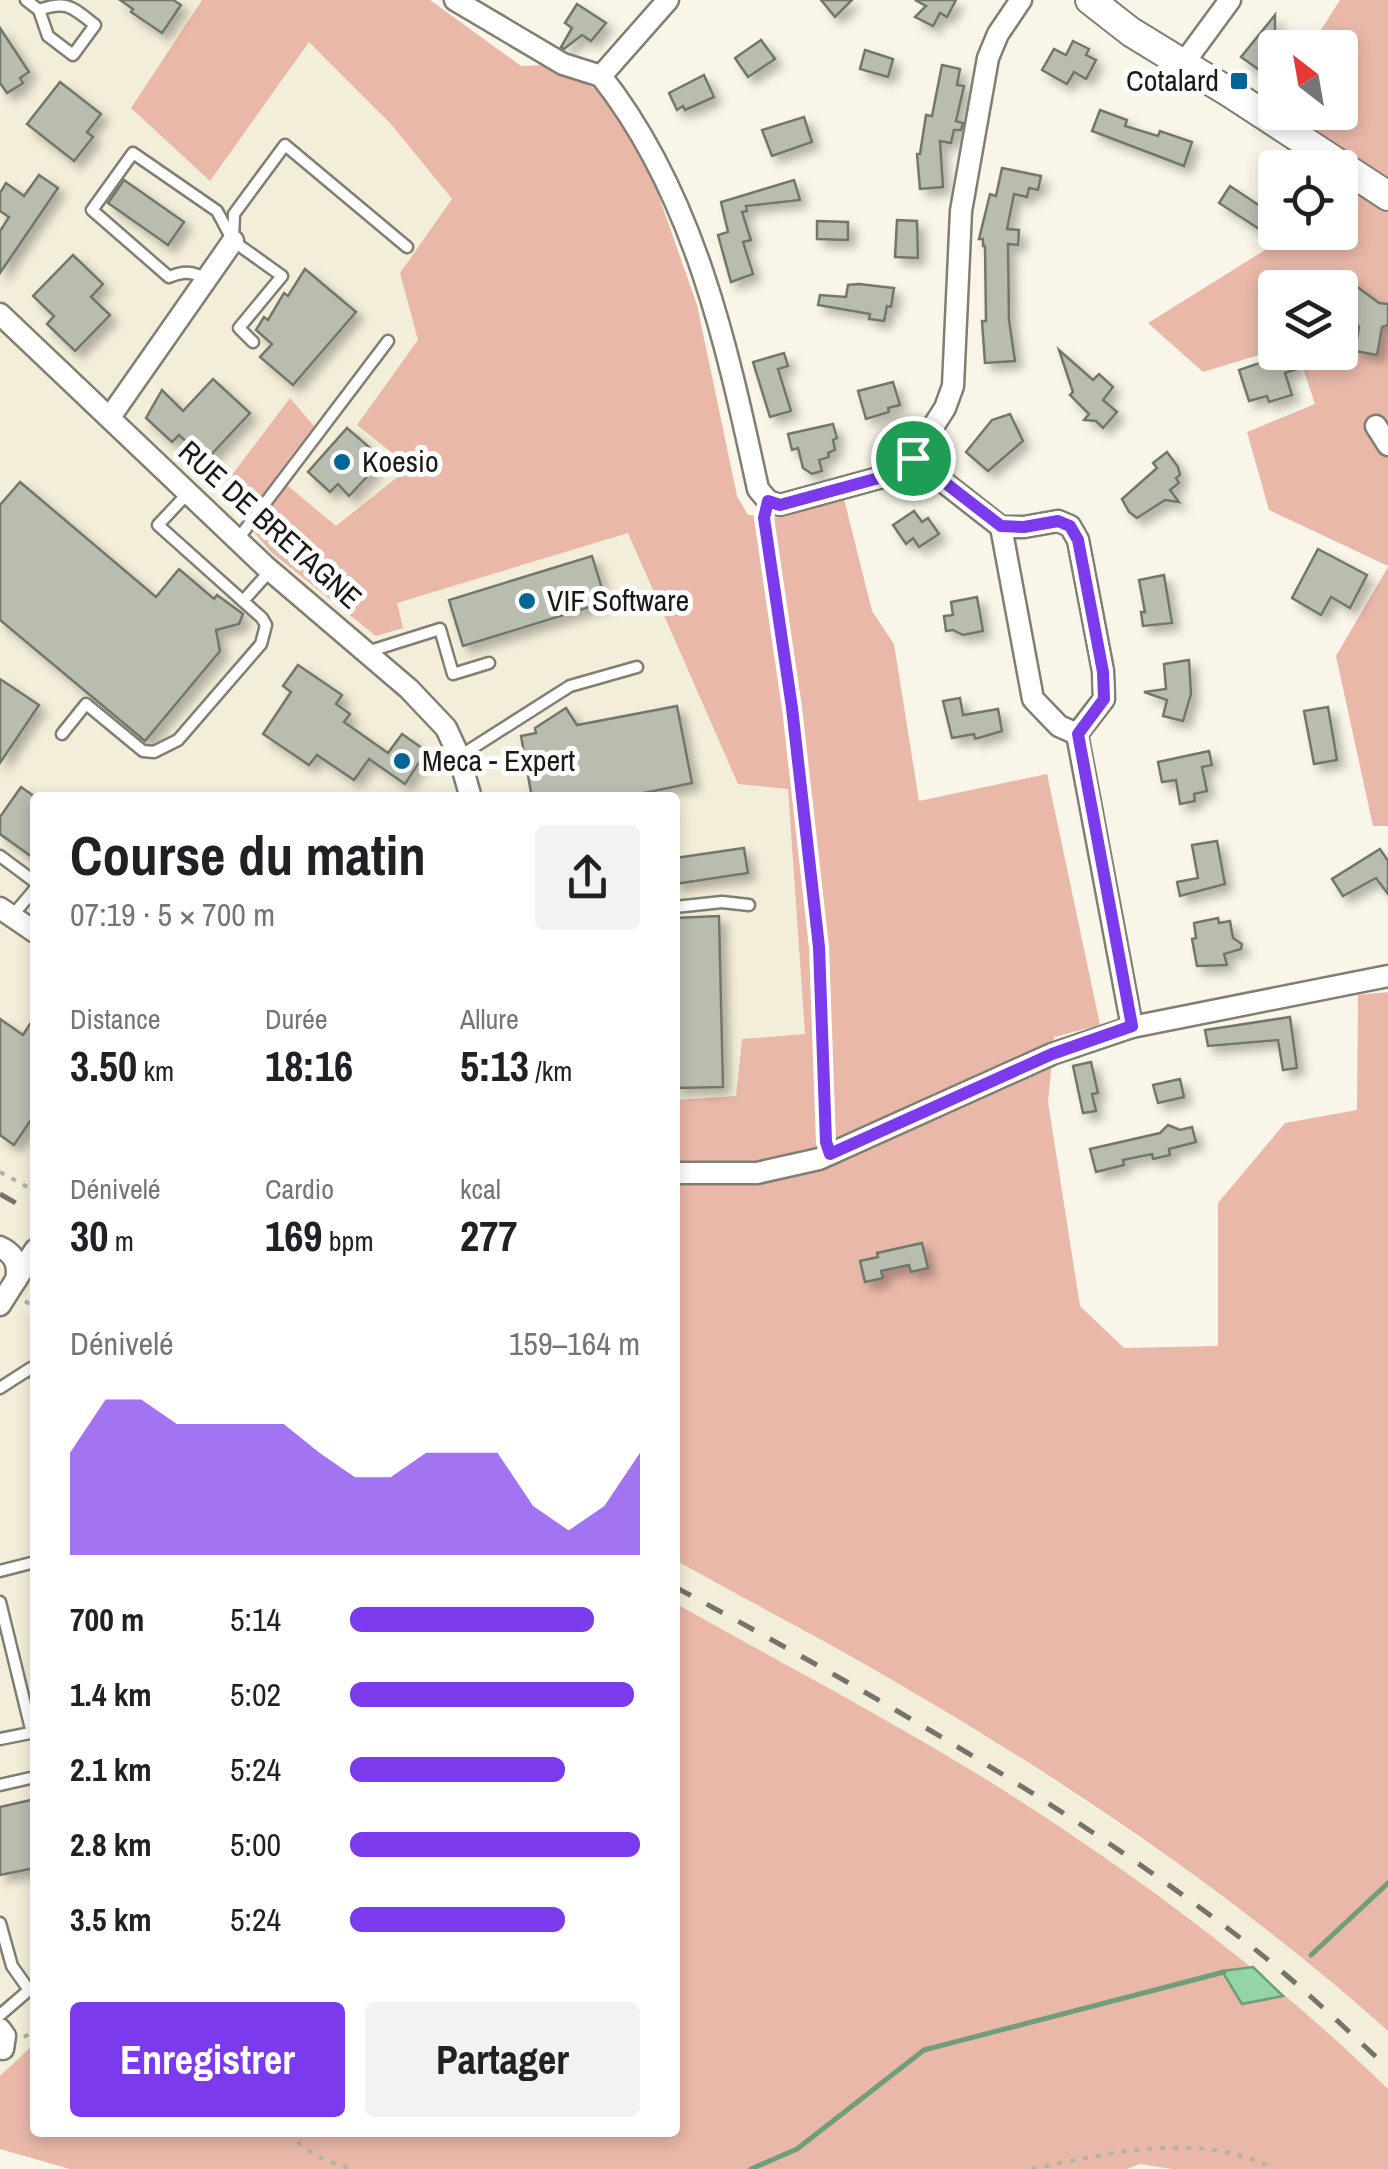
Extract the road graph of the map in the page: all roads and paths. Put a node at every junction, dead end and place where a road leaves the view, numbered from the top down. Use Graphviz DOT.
graph roads {
  1 [pos="26,0"];
  2 [pos="455,0"];
  3 [pos="668,0"];
  4 [pos="1021,0"];
  5 [pos="1090,0"];
  6 [pos="1230,0"];
  7 [pos="39,10"];
  8 [pos="1183,64"];
  9 [pos="601,76"];
  10 [pos="1388,196"];
  11 [pos="234,241"];
  12 [pos="406,247"];
  13 [pos="207,280"];
  14 [pos="0,314"];
  15 [pos="388,341"];
  16 [pos="252,342"];
  17 [pos="110,417"];
  18 [pos="913,458"];
  19 [pos="188,492"];
  20 [pos="768,501"];
  21 [pos="1001,526"];
  22 [pos="237,540"];
  23 [pos="270,571"];
  24 [pos="243,601"];
  25 [pos="366,652"];
  26 [pos="489,663"];
  27 [pos="637,666"];
  28 [pos="62,734"];
  29 [pos="1078,734"];
  30 [pos="459,756"];
  31 [pos="469,792"];
  32 [pos="0,856"];
  33 [pos="30,881"];
  34 [pos="30,890"];
  35 [pos="749,905"];
  36 [pos="680,906"];
  37 [pos="6,912"];
  38 [pos="30,929"];
  39 [pos="1388,976"];
  40 [pos="1132,1026"];
  41 [pos="830,1154"];
  42 [pos="0,1172"];
  43 [pos="680,1174"];
  44 [pos="30,1188"];
  45 [pos="0,1247"];
  46 [pos="30,1257"];
  47 [pos="6,1292"];
  48 [pos="30,1369"];
  49 [pos="0,1388"];
  50 [pos="30,1563"];
  51 [pos="0,1571"];
  52 [pos="0,1602"];
  53 [pos="30,1718"];
  54 [pos="30,1734"];
  55 [pos="0,1739"];
  56 [pos="30,1778"];
  57 [pos="0,1784"];
  58 [pos="0,1924"];
  59 [pos="30,1985"];
  60 [pos="30,1989"];
  61 [pos="0,2015"];
  62 [pos="294,2137"];
  63 [pos="354,2169"];
  64 [pos="1032,2169"];
  65 [pos="1274,2169"];
  1 -- 7 [label="lane"];
  2 -- 9 [label="street"];
  3 -- 9 [label="street"];
  4 -- 18 [label="street"];
  5 -- 8 [label="street"];
  6 -- 8 [label="street"];
  7 -- 7 [label="lane"];
  8 -- 10 [label="street"];
  9 -- 20 [label="street"];
  11 -- 12 [label="lane"];
  11 -- 13 [label="street"];
  11 -- 13 [label="lane"];
  11 -- 16 [label="lane"];
  13 -- 17 [label="street"];
  14 -- 17 [label="street, RUE DE BRETAGNE"];
  15 -- 22 [label="lane"];
  17 -- 19 [label="street, RUE DE BRETAGNE"];
  18 -- 20 [label="street"];
  18 -- 21 [label="street"];
  19 -- 22 [label="street, RUE DE BRETAGNE"];
  19 -- 24 [label="lane"];
  20 -- 41 [label="path"];
  21 -- 29 [label="street"];
  21 -- 29 [label="street"];
  22 -- 23 [label="street, RUE DE BRETAGNE"];
  23 -- 24 [label="lane"];
  23 -- 25 [label="street, RUE DE BRETAGNE"];
  24 -- 28 [label="lane"];
  25 -- 26 [label="lane"];
  25 -- 30 [label="street, RUE DE BRETAGNE"];
  27 -- 30 [label="lane"];
  29 -- 40 [label="street"];
  30 -- 31 [label="street, RUE DE BRETAGNE"];
  32 -- 33 [label="lane"];
  34 -- 37 [label="lane"];
  35 -- 36 [label="lane"];
  37 -- 38 [label="street"];
  39 -- 40 [label="street"];
  40 -- 41 [label="street"];
  41 -- 43 [label="street"];
  42 -- 44 [label="path"];
  45 -- 47 [label="street"];
  46 -- 47 [label="street"];
  48 -- 49 [label="lane"];
  50 -- 51 [label="lane"];
  52 -- 53 [label="lane"];
  54 -- 55 [label="lane"];
  56 -- 57 [label="lane"];
  58 -- 59 [label="lane"];
  60 -- 61 [label="lane"];
  62 -- 63 [label="path"];
  64 -- 65 [label="path"];
}
